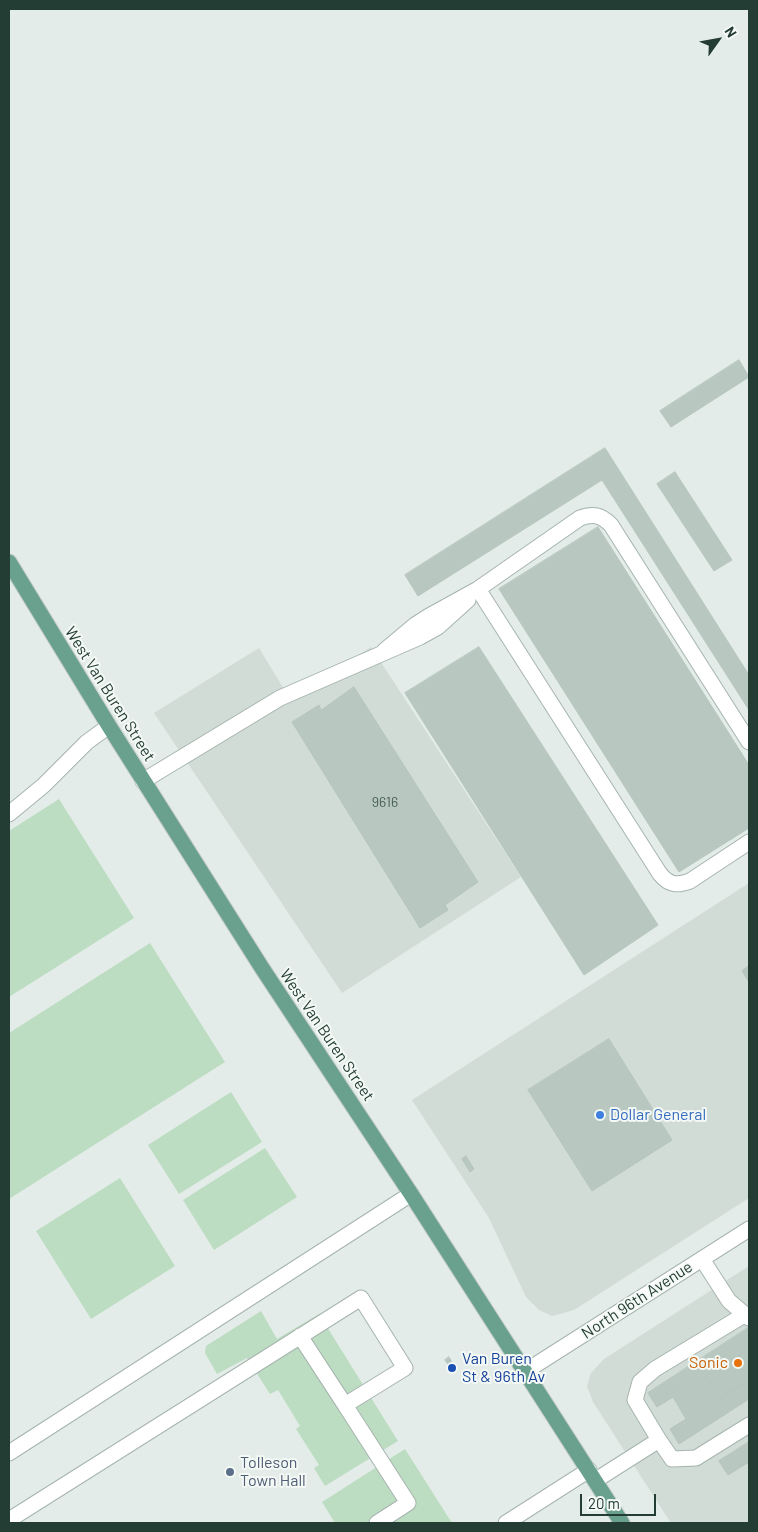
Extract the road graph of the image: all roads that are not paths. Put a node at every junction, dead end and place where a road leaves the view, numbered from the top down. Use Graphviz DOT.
graph roads {
  1 [pos="9,562"];
  2 [pos="478,589"];
  3 [pos="108,726"];
  4 [pos="749,742"];
  5 [pos="143,781"];
  6 [pos="9,814"];
  7 [pos="749,842"];
  8 [pos="411,1194"];
  9 [pos="749,1229"];
  10 [pos="702,1259"];
  11 [pos="747,1317"];
  12 [pos="300,1336"];
  13 [pos="526,1371"];
  14 [pos="345,1405"];
  15 [pos="749,1425"];
  16 [pos="659,1440"];
  17 [pos="9,1453"];
  18 [pos="592,1475"];
  19 [pos="9,1520"];
  20 [pos="377,1523"];
  21 [pos="506,1523"];
  22 [pos="621,1523"];
  1 -- 3 [label="main road, West Van Buren Street"];
  2 -- 4 [label="street"];
  2 -- 5 [label="street"];
  2 -- 7 [label="street"];
  3 -- 5 [label="main road, West Van Buren Street"];
  3 -- 6 [label="street"];
  5 -- 8 [label="main road, West Van Buren Street"];
  8 -- 13 [label="main road, West Van Buren Street"];
  8 -- 17 [label="street"];
  9 -- 10 [label="street, North 96th Avenue"];
  10 -- 11 [label="street"];
  10 -- 13 [label="street, North 96th Avenue"];
  11 -- 16 [label="street"];
  12 -- 14 [label="street"];
  12 -- 14 [label="street"];
  12 -- 19 [label="street"];
  13 -- 18 [label="main road, West Van Buren Street"];
  14 -- 20 [label="street"];
  15 -- 16 [label="street"];
  16 -- 18 [label="street"];
  18 -- 21 [label="street"];
  18 -- 22 [label="main road, West Van Buren Street"];
}
